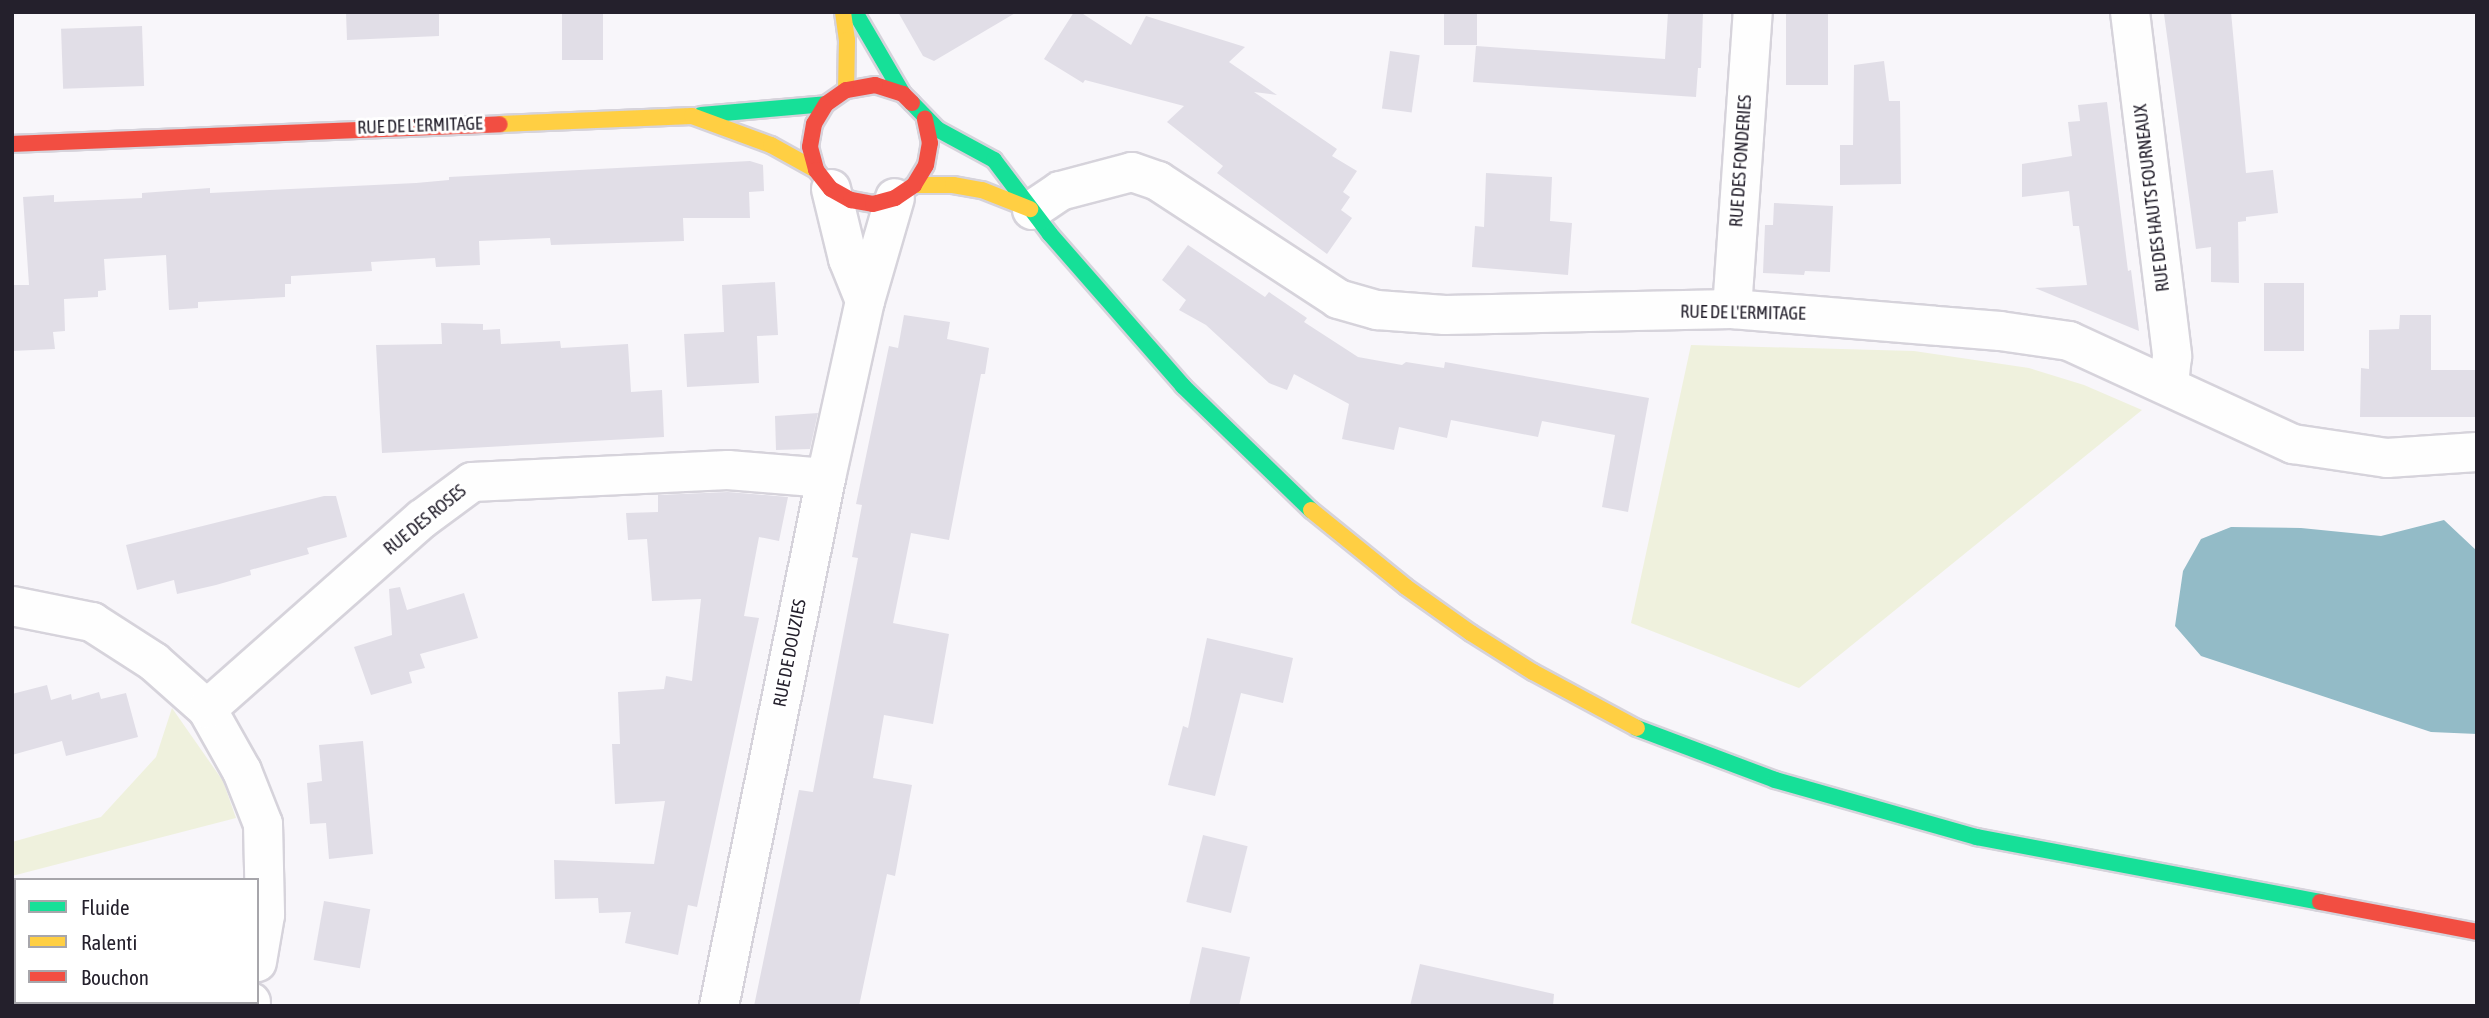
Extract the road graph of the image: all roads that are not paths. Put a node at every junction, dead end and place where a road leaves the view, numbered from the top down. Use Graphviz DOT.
graph roads {
  1 [pos="844,12"];
  2 [pos="855,12"];
  3 [pos="1753,12"];
  4 [pos="2130,12"];
  5 [pos="846,90"];
  6 [pos="903,94"];
  7 [pos="826,104"];
  8 [pos="692,116"];
  9 [pos="925,120"];
  10 [pos="12,144"];
  11 [pos="824,179"];
  12 [pos="904,192"];
  13 [pos="1031,210"];
  14 [pos="865,301"];
  15 [pos="1731,309"];
  16 [pos="2169,384"];
  17 [pos="2477,453"];
  18 [pos="826,478"];
  19 [pos="12,606"];
  20 [pos="207,709"];
  21 [pos="2477,932"];
  22 [pos="259,950"];
  23 [pos="719,1006"];
  1 -- 5 [label="main road"];
  2 -- 6 [label="main road"];
  3 -- 15 [label="street, RUE DES FONDERIES"];
  4 -- 16 [label="street, RUE DES HAUTS FOURNEAUX"];
  5 -- 6 [label="main road"];
  5 -- 7 [label="main road"];
  6 -- 9 [label="main road"];
  7 -- 8 [label="main road"];
  7 -- 11 [label="main road"];
  8 -- 10 [label="main road, RUE DE L'ERMITAGE"];
  8 -- 11 [label="main road, RUE DE L'ERMITAGE"];
  9 -- 12 [label="main road"];
  9 -- 13 [label="main road"];
  11 -- 12 [label="main road"];
  11 -- 14 [label="street"];
  12 -- 13 [label="main road"];
  12 -- 14 [label="street, RUE DE DOUZIES"];
  13 -- 15 [label="street, RUE DE L'ERMITAGE"];
  13 -- 21 [label="main road"];
  14 -- 18 [label="street, RUE DE DOUZIES"];
  15 -- 16 [label="street, RUE DE L'ERMITAGE"];
  16 -- 17 [label="street, RUE DE L'ERMITAGE"];
  18 -- 20 [label="street, RUE DES ROSES"];
  18 -- 23 [label="street, RUE DE DOUZIES"];
  19 -- 20 [label="street"];
  20 -- 22 [label="street"];
}
